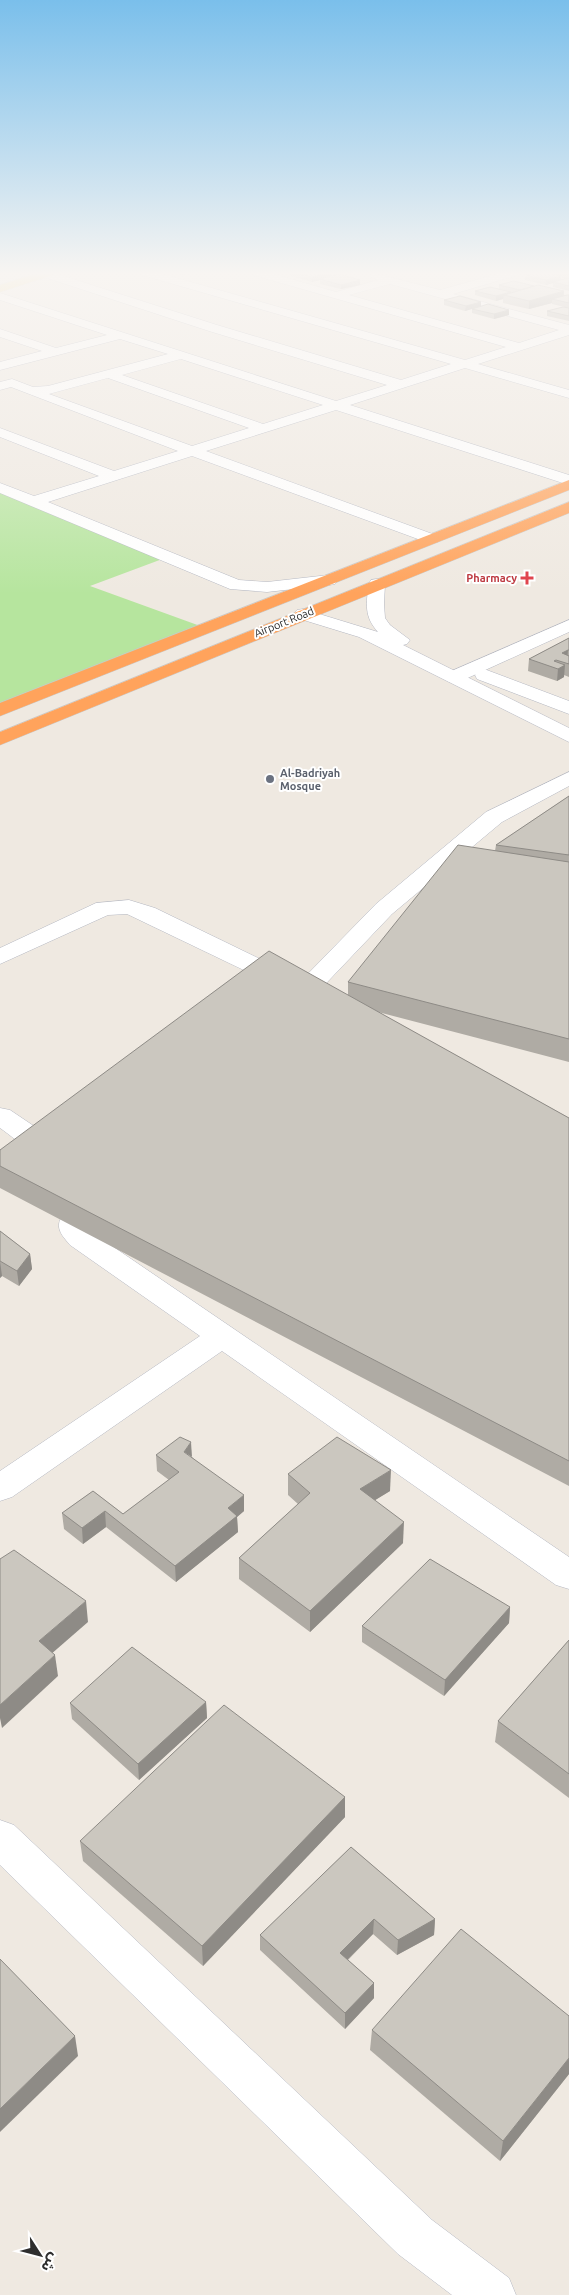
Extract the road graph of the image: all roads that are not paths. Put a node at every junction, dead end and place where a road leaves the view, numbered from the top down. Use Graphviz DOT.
graph roads {
  1 [pos="86,380"];
  2 [pos="125,380"];
  3 [pos="257,380"];
  4 [pos="390,380"];
  5 [pos="415,380"];
  6 [pos="518,380"];
  7 [pos="4,383"];
  8 [pos="403,384"];
  9 [pos="31,390"];
  10 [pos="569,394"];
  11 [pos="336,406"];
  12 [pos="264,429"];
  13 [pos="0,432"];
  14 [pos="192,452"];
  15 [pos="113,476"];
  16 [pos="569,480"];
  17 [pos="569,485"];
  18 [pos="0,488"];
  19 [pos="32,502"];
  20 [pos="569,506"];
  21 [pos="432,539"];
  22 [pos="329,580"];
  23 [pos="377,584"];
  24 [pos="303,614"];
  25 [pos="569,625"];
  26 [pos="462,673"];
  27 [pos="569,708"];
  28 [pos="0,710"];
  29 [pos="569,736"];
  30 [pos="0,739"];
  31 [pos="569,778"];
  32 [pos="0,957"];
  33 [pos="0,1116"];
  34 [pos="221,1336"];
  35 [pos="0,1488"];
  36 [pos="569,1575"];
  37 [pos="0,1838"];
  38 [pos="492,2295"];
  1 -- 9 [label="street"];
  2 -- 12 [label="street"];
  3 -- 11 [label="street"];
  4 -- 8 [label="street"];
  5 -- 8 [label="street"];
  6 -- 10 [label="street"];
  7 -- 9 [label="street"];
  8 -- 11 [label="street"];
  9 -- 14 [label="street"];
  11 -- 12 [label="street"];
  11 -- 16 [label="street"];
  12 -- 14 [label="street"];
  13 -- 15 [label="street"];
  14 -- 15 [label="street"];
  14 -- 21 [label="street"];
  15 -- 19 [label="street"];
  17 -- 21 [label="highway, Airport Road"];
  18 -- 19 [label="street"];
  19 -- 22 [label="street"];
  20 -- 23 [label="highway, Airport Road"];
  21 -- 22 [label="highway, Airport Road"];
  22 -- 28 [label="highway, Airport Road"];
  23 -- 24 [label="highway, Airport Road"];
  23 -- 26 [label="street"];
  24 -- 26 [label="street"];
  24 -- 30 [label="highway, Airport Road"];
  25 -- 26 [label="street"];
  26 -- 27 [label="street"];
  26 -- 29 [label="street"];
  31 -- 32 [label="street"];
  33 -- 34 [label="street"];
  34 -- 35 [label="street"];
  34 -- 36 [label="street"];
  37 -- 38 [label="street"];
}
